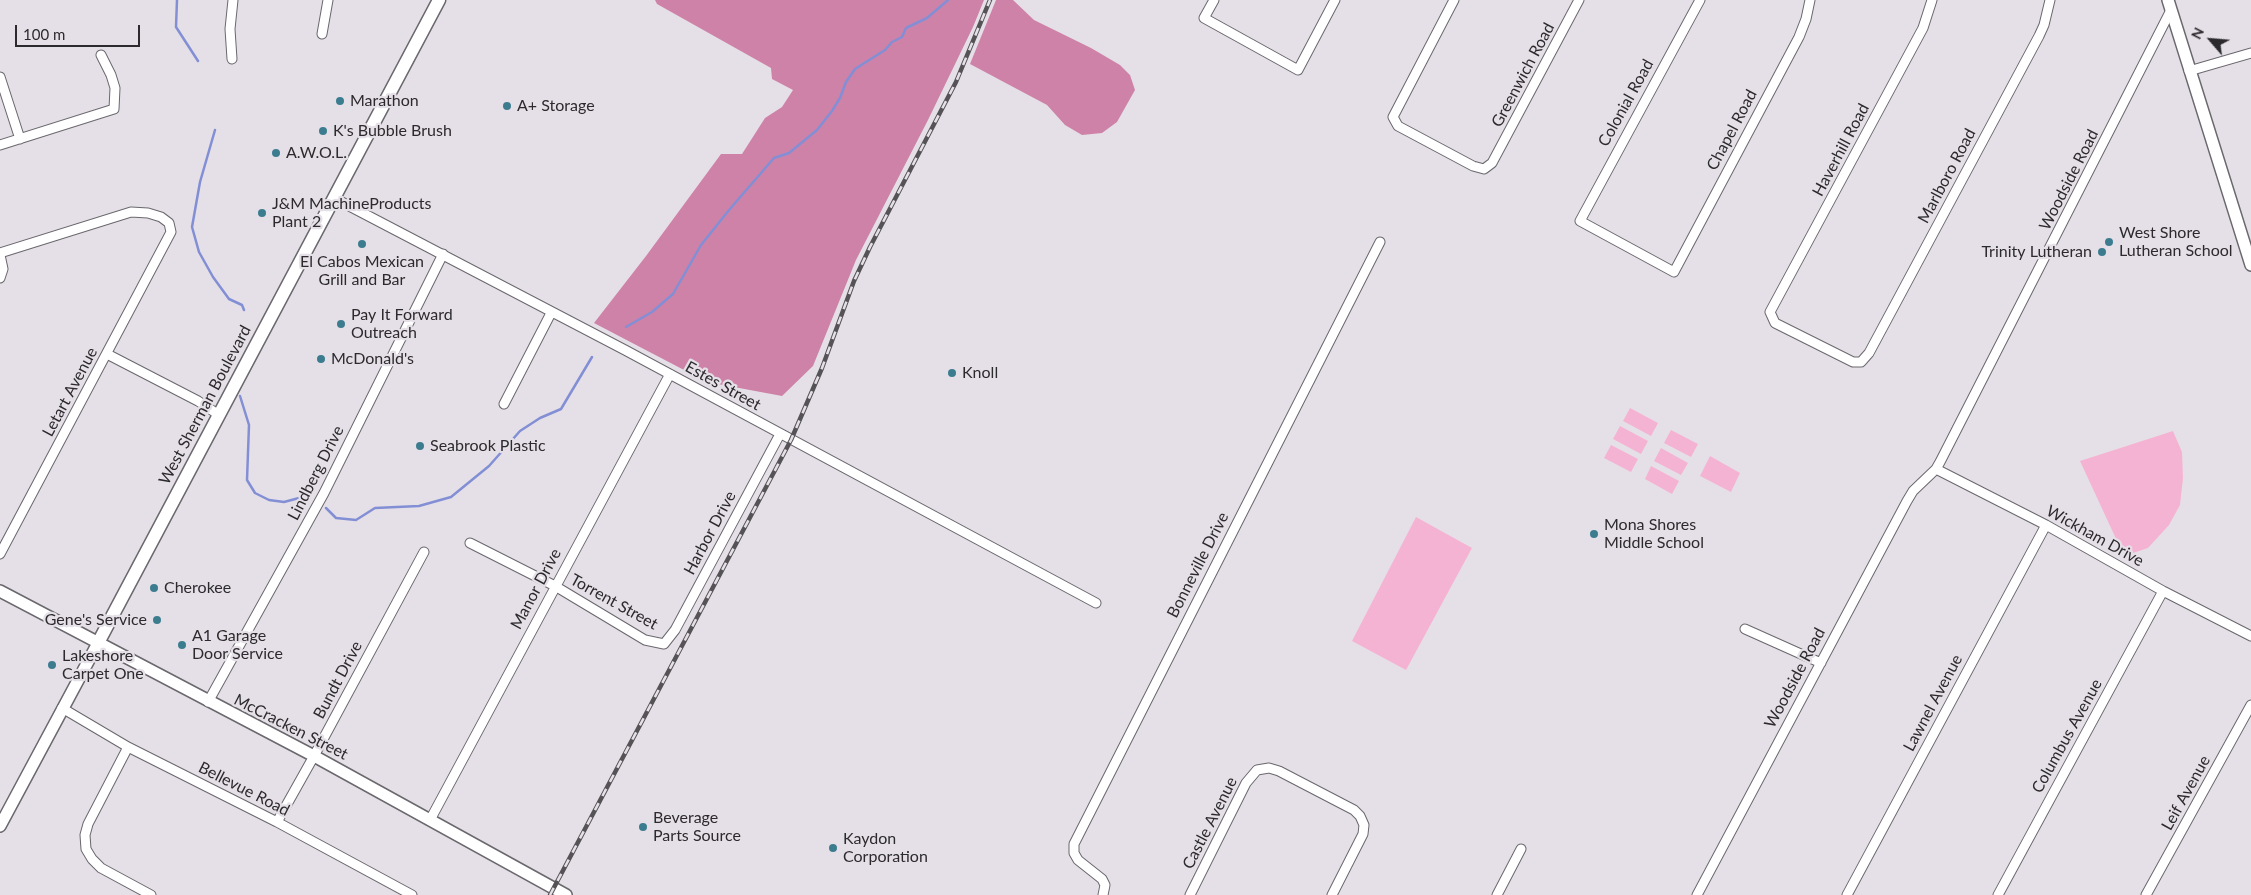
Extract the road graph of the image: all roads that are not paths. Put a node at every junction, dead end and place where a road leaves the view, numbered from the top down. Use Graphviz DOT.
graph roads {
  1 [pos="233,0"];
  2 [pos="328,0"];
  3 [pos="439,0"];
  4 [pos="1214,0"];
  5 [pos="1335,0"];
  6 [pos="1454,0"];
  7 [pos="1580,0"];
  8 [pos="1700,0"];
  9 [pos="1810,0"];
  10 [pos="1932,0"];
  11 [pos="2050,0"];
  12 [pos="2170,5"];
  13 [pos="322,34"];
  14 [pos="2251,53"];
  15 [pos="101,55"];
  16 [pos="232,59"];
  17 [pos="2190,72"];
  18 [pos="0,77"];
  19 [pos="20,138"];
  20 [pos="0,145"];
  21 [pos="334,198"];
  22 [pos="1380,242"];
  23 [pos="0,254"];
  24 [pos="443,254"];
  25 [pos="2251,265"];
  26 [pos="1674,272"];
  27 [pos="0,278"];
  28 [pos="551,312"];
  29 [pos="107,354"];
  30 [pos="1861,362"];
  31 [pos="670,374"];
  32 [pos="504,404"];
  33 [pos="219,414"];
  34 [pos="780,434"];
  35 [pos="1936,469"];
  36 [pos="2046,525"];
  37 [pos="470,543"];
  38 [pos="424,552"];
  39 [pos="0,554"];
  40 [pos="555,586"];
  41 [pos="0,591"];
  42 [pos="2163,591"];
  43 [pos="1096,603"];
  44 [pos="1745,629"];
  45 [pos="2251,636"];
  46 [pos="98,643"];
  47 [pos="664,644"];
  48 [pos="1821,663"];
  49 [pos="208,702"];
  50 [pos="2251,706"];
  51 [pos="62,708"];
  52 [pos="128,746"];
  53 [pos="314,756"];
  54 [pos="430,820"];
  55 [pos="277,822"];
  56 [pos="0,826"];
  57 [pos="1521,849"];
  58 [pos="152,895"];
  59 [pos="412,895"];
  60 [pos="566,895"];
  61 [pos="1103,895"];
  62 [pos="1190,895"];
  63 [pos="1332,895"];
  64 [pos="1498,895"];
  65 [pos="1697,895"];
  66 [pos="1847,895"];
  67 [pos="1998,895"];
  68 [pos="2146,895"];
  1 -- 16 [label="street"];
  2 -- 13 [label="street"];
  3 -- 21 [label="main road, West Sherman Boulevard"];
  4 -- 5 [label="street"];
  6 -- 7 [label="street, Greenwich Road"];
  8 -- 26 [label="street, Colonial Road"];
  9 -- 26 [label="street, Chapel Road"];
  10 -- 30 [label="street, Haverhill Road"];
  11 -- 30 [label="street, Marlboro Road"];
  12 -- 17 [label="street"];
  12 -- 35 [label="street, Woodside Road"];
  14 -- 17 [label="street"];
  15 -- 19 [label="street"];
  17 -- 25 [label="street"];
  18 -- 19 [label="street"];
  19 -- 20 [label="street"];
  21 -- 24 [label="street, Estes Street"];
  21 -- 33 [label="main road, West Sherman Boulevard"];
  22 -- 61 [label="street, Bonneville Drive"];
  23 -- 27 [label="street"];
  23 -- 29 [label="street, Letart Avenue"];
  24 -- 28 [label="street, Estes Street"];
  24 -- 49 [label="street, Lindberg Drive"];
  28 -- 31 [label="street, Estes Street"];
  28 -- 32 [label="street"];
  29 -- 33 [label="street"];
  29 -- 39 [label="street, Letart Avenue"];
  31 -- 34 [label="street, Estes Street"];
  31 -- 40 [label="street, Manor Drive"];
  33 -- 46 [label="main road, West Sherman Boulevard"];
  34 -- 43 [label="street, Estes Street"];
  34 -- 47 [label="street, Harbor Drive"];
  35 -- 36 [label="street, Wickham Drive"];
  35 -- 48 [label="street, Woodside Road"];
  36 -- 42 [label="street, Wickham Drive"];
  36 -- 66 [label="street, Lawnel Avenue"];
  37 -- 40 [label="street, Torrent Street"];
  38 -- 53 [label="street, Bundt Drive"];
  40 -- 47 [label="street, Torrent Street"];
  40 -- 54 [label="street, Manor Drive"];
  41 -- 46 [label="street, McCracken Street"];
  42 -- 45 [label="street, Wickham Drive"];
  42 -- 67 [label="street, Columbus Avenue"];
  44 -- 48 [label="street"];
  46 -- 49 [label="street, McCracken Street"];
  46 -- 51 [label="street, West Sherman Boulevard"];
  48 -- 65 [label="street, Woodside Road"];
  49 -- 53 [label="street, McCracken Street"];
  50 -- 68 [label="street, Leif Avenue"];
  51 -- 52 [label="street, Bellevue Road"];
  51 -- 56 [label="street, West Sherman Boulevard"];
  52 -- 55 [label="street, Bellevue Road"];
  52 -- 58 [label="street"];
  53 -- 54 [label="street, McCracken Street"];
  53 -- 55 [label="street, Bundt Drive"];
  54 -- 60 [label="street, McCracken Street"];
  55 -- 59 [label="street, Bellevue Road"];
  57 -- 64 [label="street"];
  62 -- 63 [label="street, Castle Avenue"];
}
